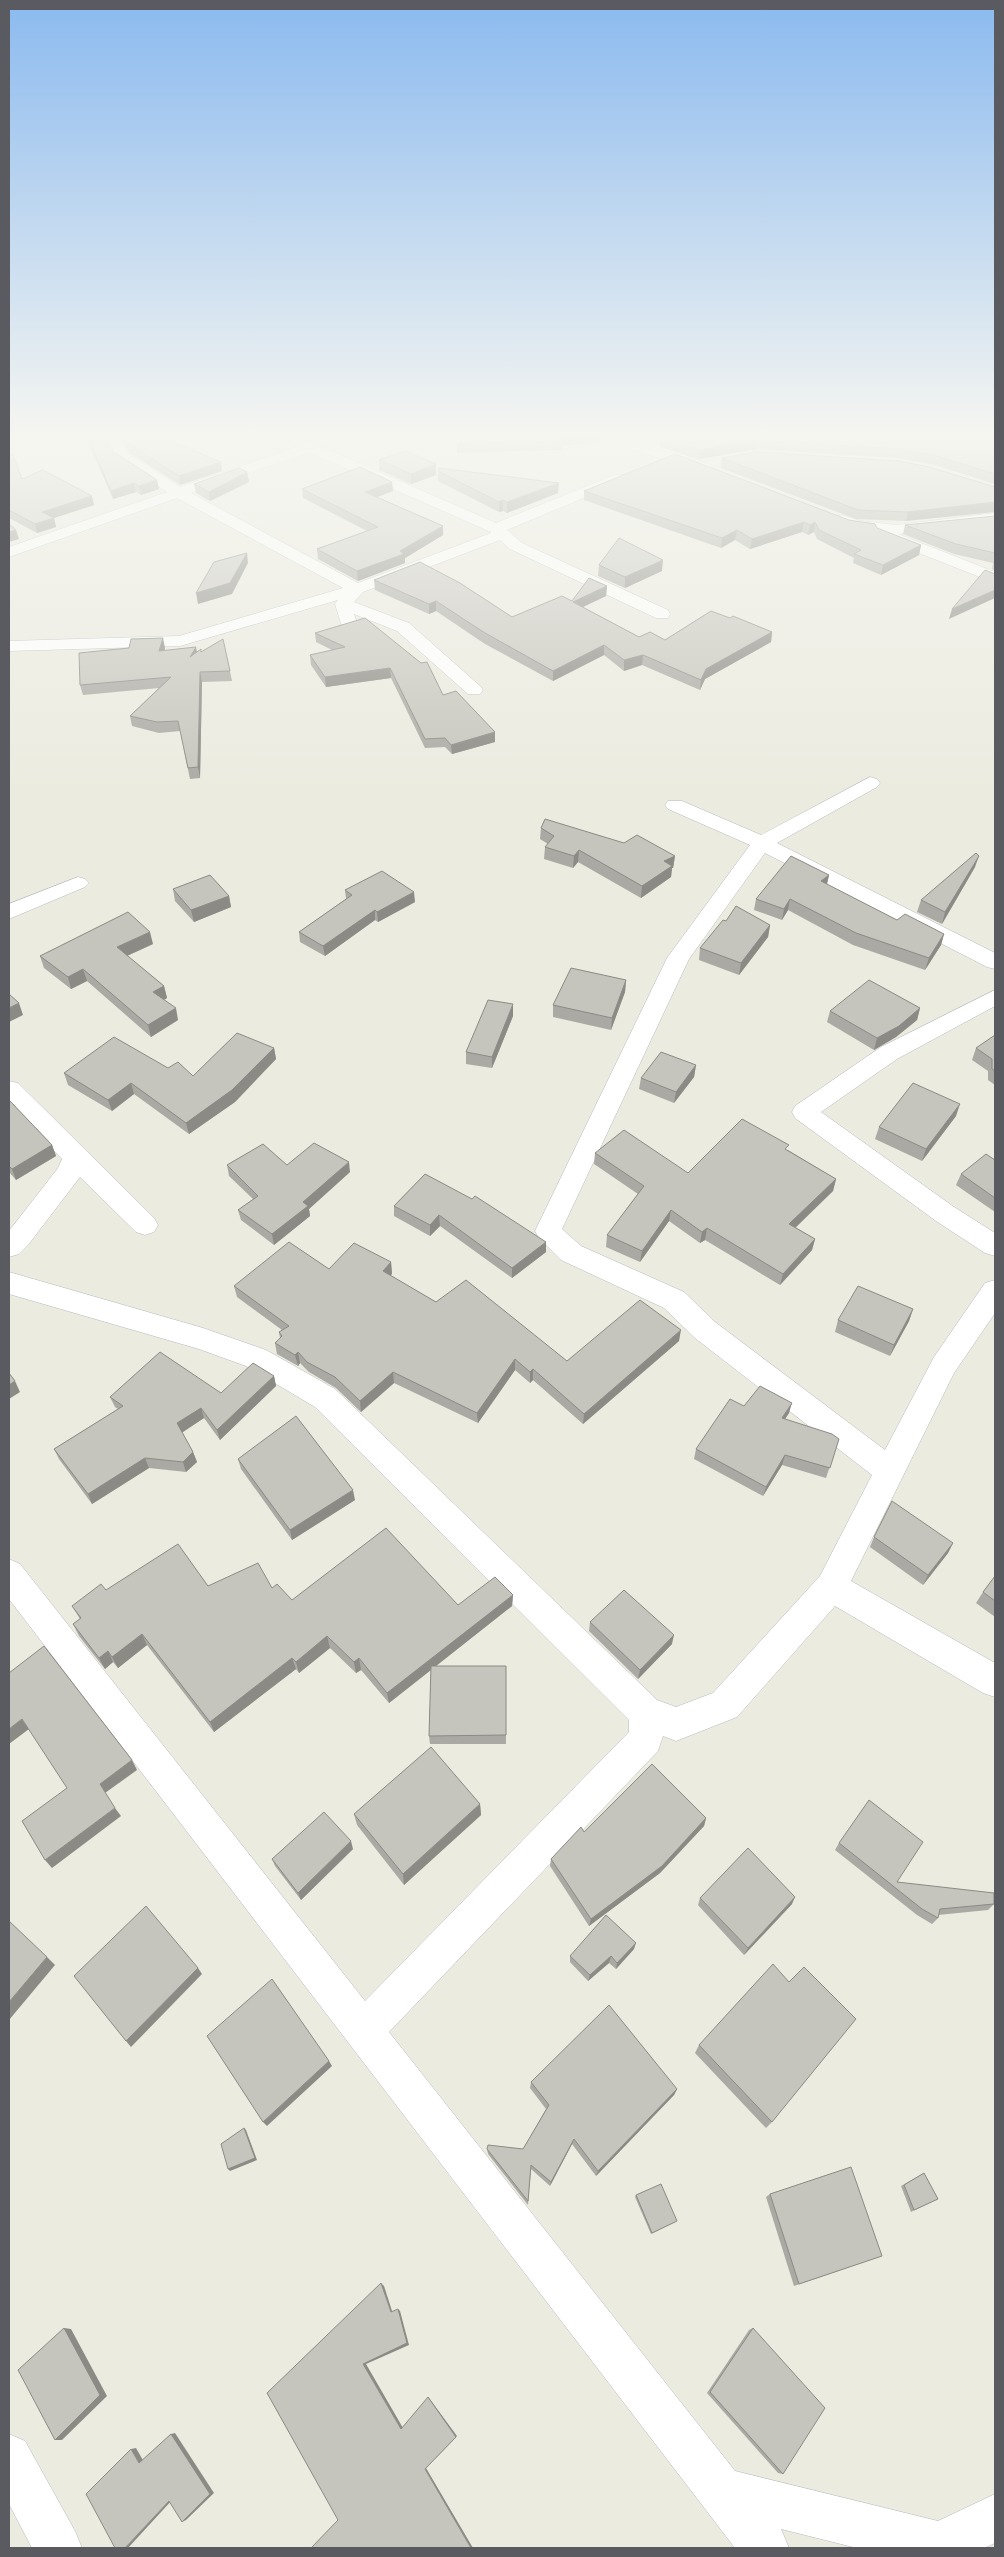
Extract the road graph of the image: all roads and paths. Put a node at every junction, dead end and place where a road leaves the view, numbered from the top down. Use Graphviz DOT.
graph roads {
  1 [pos="292,554"];
  2 [pos="443,554"];
  3 [pos="534,554"];
  4 [pos="936,554"];
  5 [pos="995,578"];
  6 [pos="356,589"];
  7 [pos="343,604"];
  8 [pos="662,614"];
  9 [pos="349,626"];
  10 [pos="9,646"];
  11 [pos="474,690"];
  12 [pos="870,783"];
  13 [pos="676,805"];
  14 [pos="762,843"];
  15 [pos="78,883"];
  16 [pos="9,912"];
  17 [pos="995,962"];
  18 [pos="995,997"];
  19 [pos="9,1089"];
  20 [pos="75,1157"];
  21 [pos="145,1225"];
  22 [pos="995,1246"];
  23 [pos="9,1247"];
  24 [pos="9,1283"];
  25 [pos="995,1291"];
  26 [pos="890,1471"];
  27 [pos="9,1574"];
  28 [pos="831,1587"];
  29 [pos="995,1681"];
  30 [pos="646,1713"];
  31 [pos="363,2031"];
  32 [pos="9,2458"];
  33 [pos="720,2491"];
  34 [pos="995,2518"];
  35 [pos="58,2548"];
  36 [pos="765,2548"];
  1 -- 6 [label="street"];
  2 -- 6 [label="street"];
  3 -- 8 [label="street"];
  4 -- 5 [label="street"];
  6 -- 7 [label="street"];
  6 -- 10 [label="street"];
  7 -- 9 [label="street"];
  7 -- 11 [label="street"];
  12 -- 14 [label="street"];
  13 -- 14 [label="street"];
  14 -- 17 [label="street"];
  14 -- 26 [label="street"];
  15 -- 16 [label="street"];
  18 -- 22 [label="street"];
  19 -- 20 [label="street"];
  20 -- 21 [label="street"];
  20 -- 23 [label="street"];
  24 -- 30 [label="street"];
  25 -- 26 [label="street"];
  26 -- 28 [label="street"];
  27 -- 31 [label="street"];
  28 -- 29 [label="street"];
  28 -- 30 [label="street"];
  30 -- 31 [label="street"];
  31 -- 33 [label="street"];
  32 -- 35 [label="street"];
  33 -- 34 [label="street"];
  33 -- 36 [label="street"];
}
